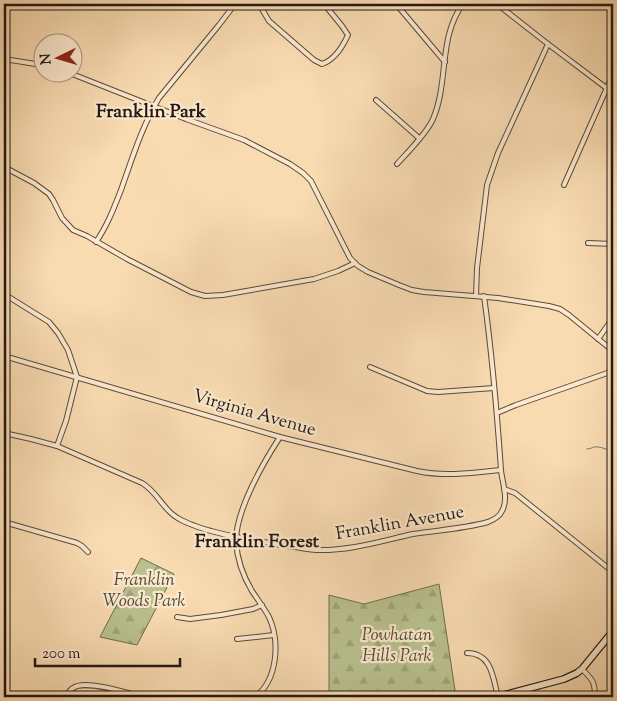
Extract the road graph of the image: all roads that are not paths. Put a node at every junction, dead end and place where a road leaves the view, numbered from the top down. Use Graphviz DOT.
graph roads {
  1 [pos="235,4"];
  2 [pos="259,4"];
  3 [pos="324,4"];
  4 [pos="396,4"];
  5 [pos="463,4"];
  6 [pos="497,4"];
  7 [pos="606,4"];
  8 [pos="613,10"];
  9 [pos="548,44"];
  10 [pos="4,59"];
  11 [pos="445,62"];
  12 [pos="32,63"];
  13 [pos="613,74"];
  14 [pos="82,78"];
  15 [pos="607,88"];
  16 [pos="613,93"];
  17 [pos="376,100"];
  18 [pos="154,106"];
  19 [pos="419,138"];
  20 [pos="397,164"];
  21 [pos="4,168"];
  22 [pos="564,186"];
  23 [pos="96,242"];
  24 [pos="588,242"];
  25 [pos="613,244"];
  26 [pos="355,263"];
  27 [pos="4,294"];
  28 [pos="476,296"];
  29 [pos="484,296"];
  30 [pos="613,318"];
  31 [pos="598,339"];
  32 [pos="613,351"];
  33 [pos="4,356"];
  34 [pos="370,366"];
  35 [pos="613,371"];
  36 [pos="78,377"];
  37 [pos="494,388"];
  38 [pos="497,413"];
  39 [pos="4,433"];
  40 [pos="280,437"];
  41 [pos="57,446"];
  42 [pos="501,470"];
  43 [pos="504,490"];
  44 [pos="4,522"];
  45 [pos="236,538"];
  46 [pos="88,552"];
  47 [pos="613,572"];
  48 [pos="262,605"];
  49 [pos="177,617"];
  50 [pos="613,631"];
  51 [pos="274,635"];
  52 [pos="237,639"];
  53 [pos="467,653"];
  54 [pos="582,669"];
  55 [pos="66,697"];
  56 [pos="143,697"];
  57 [pos="255,697"];
  58 [pos="497,697"];
  59 [pos="595,697"];
  1 -- 18 [label="street"];
  2 -- 3 [label="street"];
  4 -- 11 [label="street"];
  5 -- 11 [label="street"];
  6 -- 9 [label="street"];
  7 -- 8 [label="street"];
  9 -- 15 [label="street"];
  9 -- 28 [label="street"];
  10 -- 12 [label="street"];
  11 -- 19 [label="street"];
  13 -- 15 [label="street"];
  14 -- 18 [label="street"];
  15 -- 16 [label="street"];
  15 -- 22 [label="street"];
  17 -- 19 [label="street"];
  18 -- 23 [label="street"];
  18 -- 26 [label="street"];
  19 -- 20 [label="street"];
  21 -- 23 [label="street"];
  23 -- 26 [label="street"];
  24 -- 25 [label="street"];
  26 -- 28 [label="street"];
  27 -- 36 [label="street"];
  28 -- 29 [label="street"];
  29 -- 31 [label="street"];
  29 -- 37 [label="street, Franklin Avenue"];
  30 -- 31 [label="street"];
  31 -- 32 [label="street"];
  33 -- 36 [label="street, Virginia Avenue"];
  34 -- 37 [label="street"];
  35 -- 38 [label="street"];
  36 -- 40 [label="street, Virginia Avenue"];
  36 -- 41 [label="street"];
  37 -- 38 [label="street, Franklin Avenue"];
  38 -- 42 [label="street, Franklin Avenue"];
  39 -- 41 [label="street, Franklin Avenue"];
  40 -- 42 [label="street, Virginia Avenue"];
  40 -- 45 [label="street"];
  41 -- 45 [label="street, Franklin Avenue"];
  42 -- 43 [label="street, Franklin Avenue"];
  43 -- 45 [label="street, Franklin Avenue"];
  43 -- 47 [label="street"];
  44 -- 46 [label="street"];
  45 -- 48 [label="street"];
  48 -- 49 [label="street"];
  48 -- 51 [label="street"];
  50 -- 54 [label="street"];
  51 -- 52 [label="street"];
  51 -- 57 [label="street"];
  53 -- 58 [label="street"];
  54 -- 58 [label="street"];
  54 -- 59 [label="street"];
  55 -- 56 [label="street"];
}
